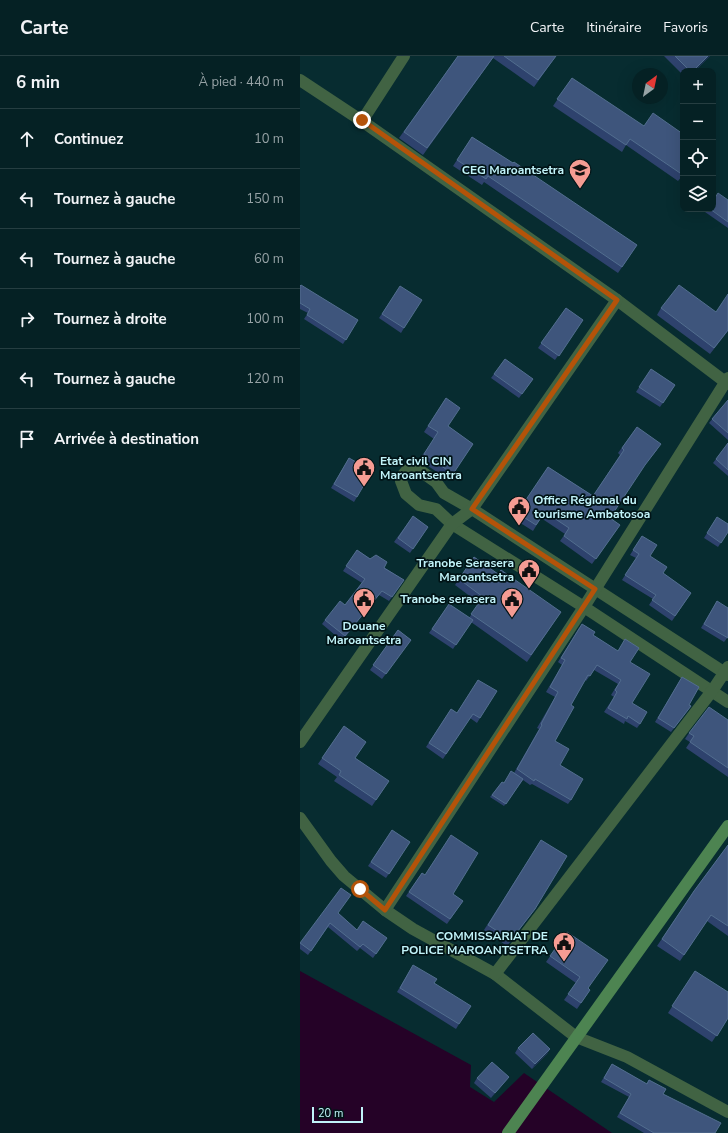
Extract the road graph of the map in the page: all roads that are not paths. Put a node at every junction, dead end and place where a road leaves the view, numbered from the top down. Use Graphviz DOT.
graph roads {
  1 [pos="404,56"];
  2 [pos="300,80"];
  3 [pos="362,120"];
  4 [pos="617,300"];
  5 [pos="727,381"];
  6 [pos="472,509"];
  7 [pos="452,524"];
  8 [pos="595,589"];
  9 [pos="584,607"];
  10 [pos="727,671"];
  11 [pos="712,691"];
  12 [pos="728,702"];
  13 [pos="300,742"];
  14 [pos="300,818"];
  15 [pos="728,826"];
  16 [pos="385,910"];
  17 [pos="495,974"];
  18 [pos="576,1037"];
  19 [pos="728,1112"];
  20 [pos="508,1133"];
  1 -- 3 [label="street"];
  2 -- 3 [label="street"];
  3 -- 4 [label="street"];
  4 -- 5 [label="street"];
  4 -- 6 [label="street"];
  5 -- 8 [label="street"];
  6 -- 7 [label="street"];
  6 -- 7 [label="street"];
  6 -- 8 [label="street"];
  7 -- 9 [label="street"];
  7 -- 13 [label="street"];
  8 -- 9 [label="street"];
  8 -- 10 [label="street"];
  9 -- 11 [label="street"];
  9 -- 16 [label="street"];
  10 -- 11 [label="street"];
  11 -- 12 [label="street"];
  11 -- 17 [label="street"];
  14 -- 16 [label="street"];
  15 -- 18 [label="main road"];
  16 -- 17 [label="street"];
  17 -- 18 [label="street"];
  18 -- 19 [label="street"];
  18 -- 20 [label="main road"];
}
